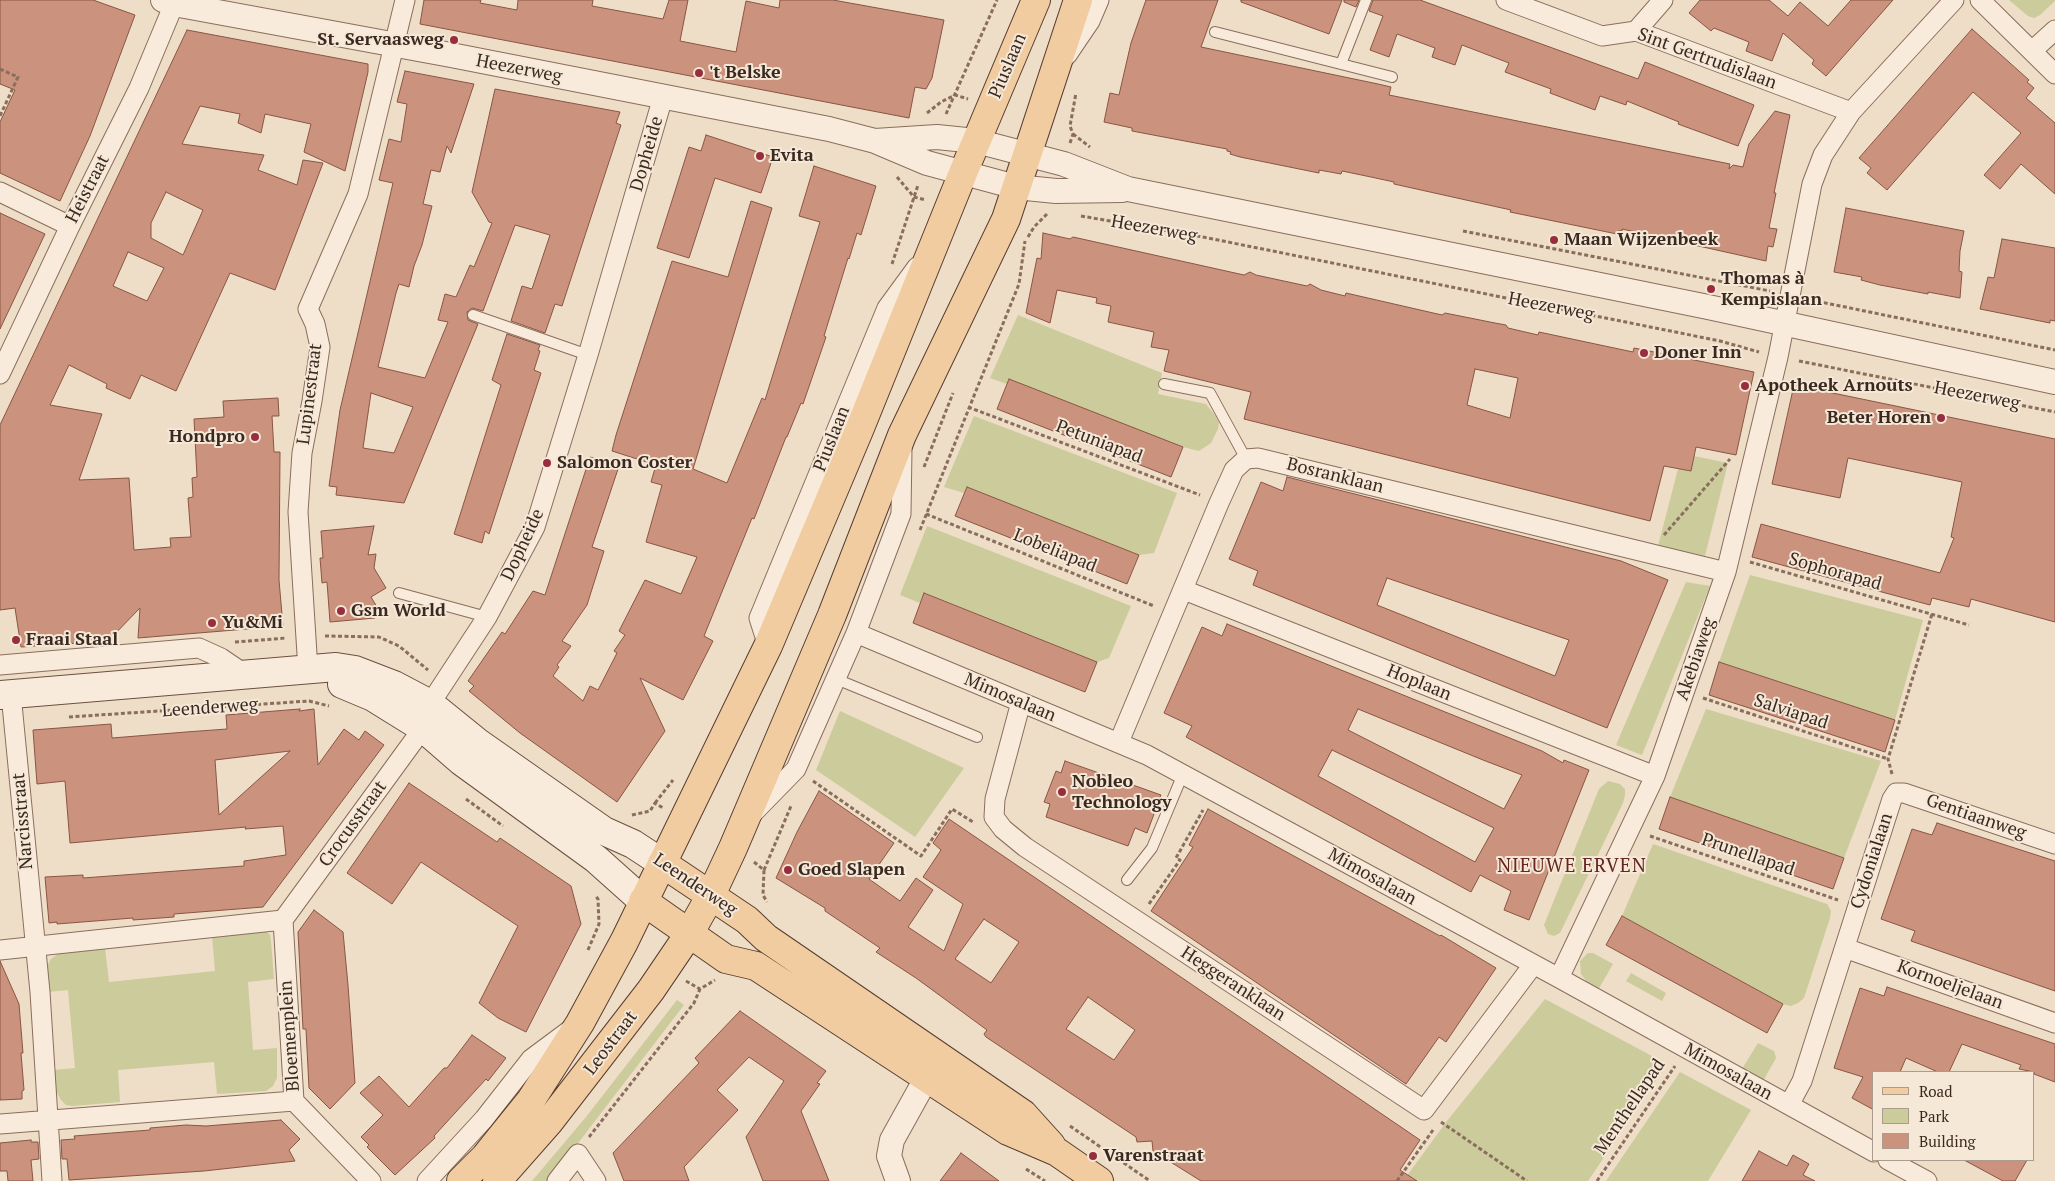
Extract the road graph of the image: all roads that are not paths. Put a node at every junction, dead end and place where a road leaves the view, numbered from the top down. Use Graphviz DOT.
graph roads {
  1 [pos="405,0"];
  2 [pos="1036,0"];
  3 [pos="1078,0"];
  4 [pos="1099,0"];
  5 [pos="1366,0"];
  6 [pos="1506,0"];
  7 [pos="1663,0"];
  8 [pos="1954,0"];
  9 [pos="1980,0"];
  10 [pos="169,2"];
  11 [pos="2055,30"];
  12 [pos="1636,31"];
  13 [pos="1215,32"];
  14 [pos="395,44"];
  15 [pos="2033,50"];
  16 [pos="1342,64"];
  17 [pos="1054,73"];
  18 [pos="2055,74"];
  19 [pos="1392,77"];
  20 [pos="663,97"];
  21 [pos="1850,112"];
  22 [pos="875,141"];
  23 [pos="976,141"];
  24 [pos="1026,154"];
  25 [pos="963,173"];
  26 [pos="1016,186"];
  27 [pos="1128,190"];
  28 [pos="0,192"];
  29 [pos="70,226"];
  30 [pos="473,315"];
  31 [pos="1785,324"];
  32 [pos="588,355"];
  33 [pos="0,374"];
  34 [pos="2055,382"];
  35 [pos="1164,384"];
  36 [pos="902,435"];
  37 [pos="1246,459"];
  38 [pos="1729,564"];
  39 [pos="1184,590"];
  40 [pos="399,593"];
  41 [pos="487,617"];
  42 [pos="856,633"];
  43 [pos="0,665"];
  44 [pos="308,670"];
  45 [pos="246,675"];
  46 [pos="836,679"];
  47 [pos="5,694"];
  48 [pos="1021,702"];
  49 [pos="426,716"];
  50 [pos="977,737"];
  51 [pos="1119,742"];
  52 [pos="1183,774"];
  53 [pos="1655,776"];
  54 [pos="1896,793"];
  55 [pos="745,821"];
  56 [pos="2055,844"];
  57 [pos="662,863"];
  58 [pos="1127,880"];
  59 [pos="711,895"];
  60 [pos="643,901"];
  61 [pos="283,920"];
  62 [pos="690,934"];
  63 [pos="34,947"];
  64 [pos="1845,948"];
  65 [pos="0,950"];
  66 [pos="1533,965"];
  67 [pos="1559,978"];
  68 [pos="580,1023"];
  69 [pos="2055,1023"];
  70 [pos="927,1077"];
  71 [pos="294,1101"];
  72 [pos="1789,1105"];
  73 [pos="47,1120"];
  74 [pos="0,1124"];
  75 [pos="1872,1151"];
  76 [pos="1057,1152"];
  77 [pos="1890,1161"];
  78 [pos="52,1181"];
  79 [pos="371,1181"];
  80 [pos="427,1181"];
  81 [pos="461,1181"];
  82 [pos="497,1181"];
  83 [pos="557,1181"];
  84 [pos="596,1181"];
  85 [pos="898,1181"];
  86 [pos="1100,1181"];
  87 [pos="1927,1181"];
  1 -- 14 [label="street, Lupinestraat"];
  2 -- 23 [label="main road, Piuslaan"];
  3 -- 17 [label="main road"];
  4 -- 17 [label="street"];
  5 -- 16 [label="lane"];
  6 -- 12 [label="street, Sint Gertrudislaan"];
  7 -- 12 [label="street"];
  8 -- 21 [label="street"];
  9 -- 15 [label="street"];
  10 -- 14 [label="street, Heezerweg"];
  10 -- 29 [label="street, Heistraat"];
  11 -- 15 [label="street"];
  12 -- 21 [label="street, Sint Gertrudislaan"];
  13 -- 16 [label="lane"];
  14 -- 20 [label="street, Heezerweg"];
  14 -- 44 [label="street, Lupinestraat"];
  15 -- 18 [label="street"];
  16 -- 19 [label="lane"];
  17 -- 24 [label="main road"];
  20 -- 22 [label="street, Heezerweg"];
  20 -- 32 [label="street, Dopheide"];
  21 -- 31 [label="street"];
  22 -- 23 [label="street, Heezerweg"];
  22 -- 25 [label="street, Heezerweg"];
  23 -- 24 [label="street, Heezerweg"];
  23 -- 25 [label="main road, Piuslaan"];
  24 -- 26 [label="main road"];
  24 -- 27 [label="street, Heezerweg"];
  25 -- 26 [label="street, Heezerweg"];
  25 -- 57 [label="main road, Piuslaan"];
  26 -- 27 [label="street, Heezerweg"];
  26 -- 36 [label="main road"];
  27 -- 31 [label="street, Heezerweg"];
  28 -- 29 [label="street"];
  29 -- 33 [label="street, Heistraat"];
  30 -- 32 [label="lane"];
  31 -- 34 [label="street, Heezerweg"];
  31 -- 38 [label="street, Akebiaweg"];
  32 -- 41 [label="street, Dopheide"];
  35 -- 37 [label="lane"];
  36 -- 42 [label="street"];
  36 -- 55 [label="main road"];
  37 -- 38 [label="street, Bosranklaan"];
  37 -- 39 [label="street"];
  38 -- 53 [label="street, Akebiaweg"];
  39 -- 51 [label="street"];
  39 -- 53 [label="street, Hoplaan"];
  40 -- 41 [label="lane"];
  41 -- 49 [label="street, Dopheide"];
  42 -- 46 [label="street"];
  42 -- 48 [label="street, Mimosalaan"];
  43 -- 45 [label="street, Leenderweg"];
  44 -- 45 [label="main road, Leenderweg"];
  44 -- 49 [label="main road, Leenderweg"];
  45 -- 47 [label="main road, Leenderweg"];
  46 -- 50 [label="lane"];
  46 -- 55 [label="street"];
  47 -- 63 [label="street, Narcisstraat"];
  48 -- 51 [label="street, Mimosalaan"];
  48 -- 66 [label="street, Heggeranklaan"];
  49 -- 57 [label="main road, Leenderweg"];
  49 -- 60 [label="main road, Leenderweg"];
  49 -- 61 [label="street, Crocusstraat"];
  51 -- 52 [label="street, Mimosalaan"];
  52 -- 58 [label="lane"];
  52 -- 66 [label="street, Mimosalaan"];
  53 -- 67 [label="street, Akebiaweg"];
  54 -- 56 [label="street, Gentiaanweg"];
  54 -- 64 [label="street, Cydonialaan"];
  55 -- 59 [label="main road"];
  57 -- 59 [label="main road, Leenderweg"];
  57 -- 60 [label="main road, Leostraat"];
  59 -- 62 [label="main road, Leostraat"];
  59 -- 76 [label="main road, Leenderweg"];
  60 -- 62 [label="main road, Leenderweg"];
  60 -- 68 [label="main road, Leostraat"];
  61 -- 63 [label="street"];
  61 -- 71 [label="street, Bloemenplein"];
  62 -- 70 [label="main road, Leenderweg"];
  62 -- 82 [label="main road, Leostraat"];
  63 -- 65 [label="street"];
  63 -- 73 [label="street"];
  64 -- 69 [label="street, Kornoeljelaan"];
  64 -- 72 [label="street, Cydonialaan"];
  66 -- 67 [label="street, Mimosalaan"];
  67 -- 72 [label="street, Mimosalaan"];
  68 -- 80 [label="street, Leostraat"];
  68 -- 81 [label="main road, Leostraat"];
  70 -- 76 [label="main road, Leenderweg"];
  70 -- 85 [label="street"];
  71 -- 73 [label="street, Bloemenplein"];
  71 -- 79 [label="street"];
  72 -- 75 [label="street, Mimosalaan"];
  73 -- 74 [label="street, Bloemenplein"];
  73 -- 78 [label="street"];
  76 -- 86 [label="main road, Leenderweg"];
  77 -- 87 [label="street"];
  83 -- 84 [label="street"];
}
